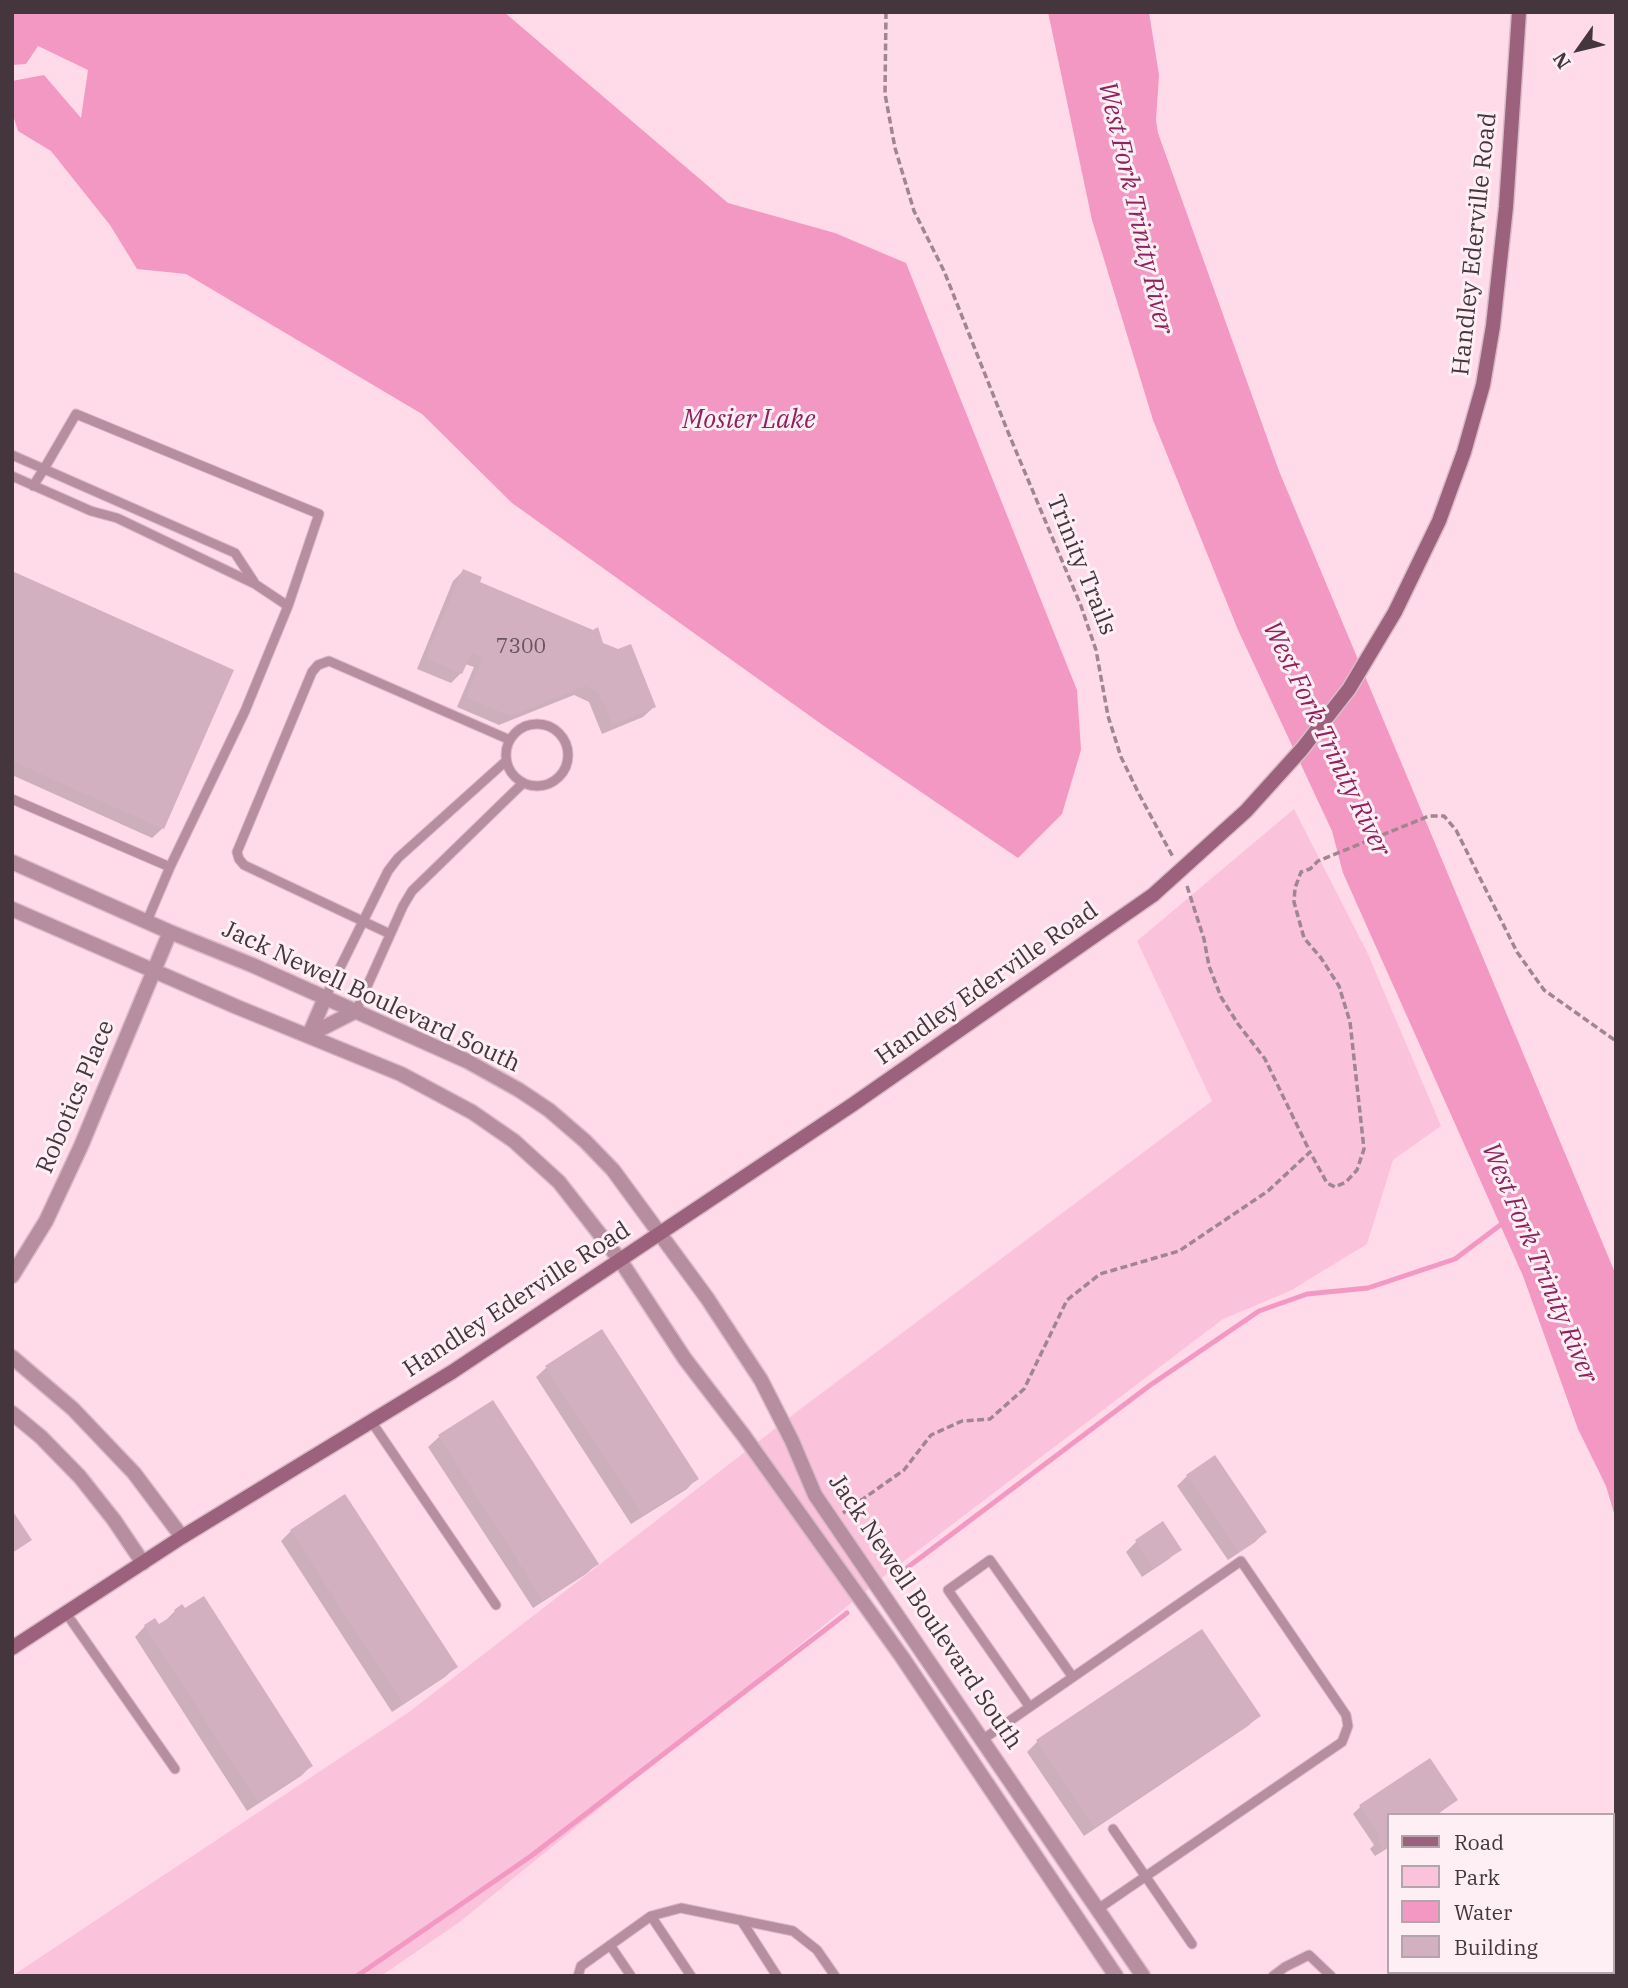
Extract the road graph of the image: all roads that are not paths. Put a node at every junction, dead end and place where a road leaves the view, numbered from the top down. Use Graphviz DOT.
graph roads {
  1 [pos="1519,12"];
  2 [pos="12,455"];
  3 [pos="44,468"];
  4 [pos="12,476"];
  5 [pos="33,486"];
  6 [pos="106,496"];
  7 [pos="100,514"];
  8 [pos="255,583"];
  9 [pos="288,606"];
  10 [pos="510,740"];
  11 [pos="506,761"];
  12 [pos="523,783"];
  13 [pos="12,799"];
  14 [pos="12,862"];
  15 [pos="170,867"];
  16 [pos="12,909"];
  17 [pos="363,921"];
  18 [pos="148,922"];
  19 [pos="170,932"];
  20 [pos="390,934"];
  21 [pos="154,971"];
  22 [pos="325,998"];
  23 [pos="356,1011"];
  24 [pos="309,1035"];
  25 [pos="661,1233"];
  26 [pos="620,1260"];
  27 [pos="12,1276"];
  28 [pos="12,1357"];
  29 [pos="12,1413"];
  30 [pos="371,1421"];
  31 [pos="182,1537"];
  32 [pos="143,1563"];
  33 [pos="496,1605"];
  34 [pos="66,1613"];
  35 [pos="12,1648"];
  36 [pos="1072,1676"];
  37 [pos="1029,1706"];
  38 [pos="982,1740"];
  39 [pos="965,1752"];
  40 [pos="175,1769"];
  41 [pos="1113,1829"];
  42 [pos="1146,1875"];
  43 [pos="1098,1909"];
  44 [pos="651,1916"];
  45 [pos="741,1920"];
  46 [pos="1080,1922"];
  47 [pos="1192,1944"];
  48 [pos="610,1945"];
  49 [pos="578,1976"];
  50 [pos="631,1976"];
  51 [pos="691,1976"];
  52 [pos="777,1976"];
  53 [pos="835,1976"];
  54 [pos="1116,1976"];
  55 [pos="1143,1976"];
  56 [pos="1273,1976"];
  57 [pos="1331,1976"];
  1 -- 25 [label="main road, Handley Ederville Road, bridge"];
  2 -- 3 [label="lane"];
  3 -- 5 [label="lane"];
  3 -- 6 [label="lane"];
  3 -- 9 [label="lane"];
  4 -- 5 [label="lane"];
  5 -- 7 [label="lane"];
  6 -- 7 [label="lane"];
  6 -- 8 [label="lane"];
  7 -- 8 [label="lane"];
  8 -- 9 [label="lane"];
  9 -- 15 [label="lane"];
  10 -- 11 [label="lane"];
  10 -- 12 [label="lane"];
  10 -- 17 [label="lane"];
  11 -- 12 [label="lane"];
  11 -- 17 [label="lane"];
  12 -- 20 [label="lane"];
  13 -- 15 [label="lane"];
  14 -- 18 [label="street, Jack Newell Boulevard South"];
  15 -- 18 [label="lane"];
  16 -- 21 [label="street, Jack Newell Boulevard South"];
  17 -- 20 [label="lane"];
  17 -- 22 [label="lane"];
  18 -- 19 [label="street, Jack Newell Boulevard South"];
  19 -- 21 [label="street, Robotics Place"];
  19 -- 22 [label="street, Jack Newell Boulevard South"];
  20 -- 23 [label="lane"];
  21 -- 24 [label="street, Jack Newell Boulevard South"];
  21 -- 27 [label="street, Robotics Place"];
  22 -- 23 [label="street, Jack Newell Boulevard South"];
  22 -- 24 [label="street"];
  23 -- 24 [label="street"];
  23 -- 25 [label="street, Jack Newell Boulevard South"];
  24 -- 26 [label="street, Jack Newell Boulevard South"];
  25 -- 26 [label="main road, Handley Ederville Road"];
  25 -- 38 [label="street, Jack Newell Boulevard South"];
  26 -- 30 [label="main road, Handley Ederville Road"];
  26 -- 39 [label="street, Jack Newell Boulevard South"];
  28 -- 31 [label="street"];
  29 -- 32 [label="street"];
  30 -- 31 [label="main road, Handley Ederville Road"];
  30 -- 33 [label="lane"];
  31 -- 32 [label="main road, Handley Ederville Road"];
  32 -- 34 [label="main road, Handley Ederville Road"];
  34 -- 35 [label="main road, Handley Ederville Road"];
  34 -- 40 [label="lane"];
  36 -- 37 [label="lane"];
  36 -- 37 [label="lane"];
  36 -- 42 [label="lane"];
  37 -- 38 [label="lane"];
  38 -- 39 [label="street"];
  38 -- 43 [label="street, Jack Newell Boulevard South"];
  39 -- 46 [label="street, Jack Newell Boulevard South"];
  41 -- 42 [label="lane"];
  42 -- 43 [label="lane"];
  42 -- 47 [label="lane"];
  43 -- 46 [label="street"];
  43 -- 55 [label="street, Jack Newell Boulevard South"];
  44 -- 45 [label="lane"];
  44 -- 48 [label="lane"];
  44 -- 51 [label="lane"];
  45 -- 52 [label="lane"];
  45 -- 53 [label="lane"];
  46 -- 54 [label="street, Jack Newell Boulevard South"];
  48 -- 49 [label="lane"];
  48 -- 50 [label="lane"];
  56 -- 57 [label="lane"];
}
